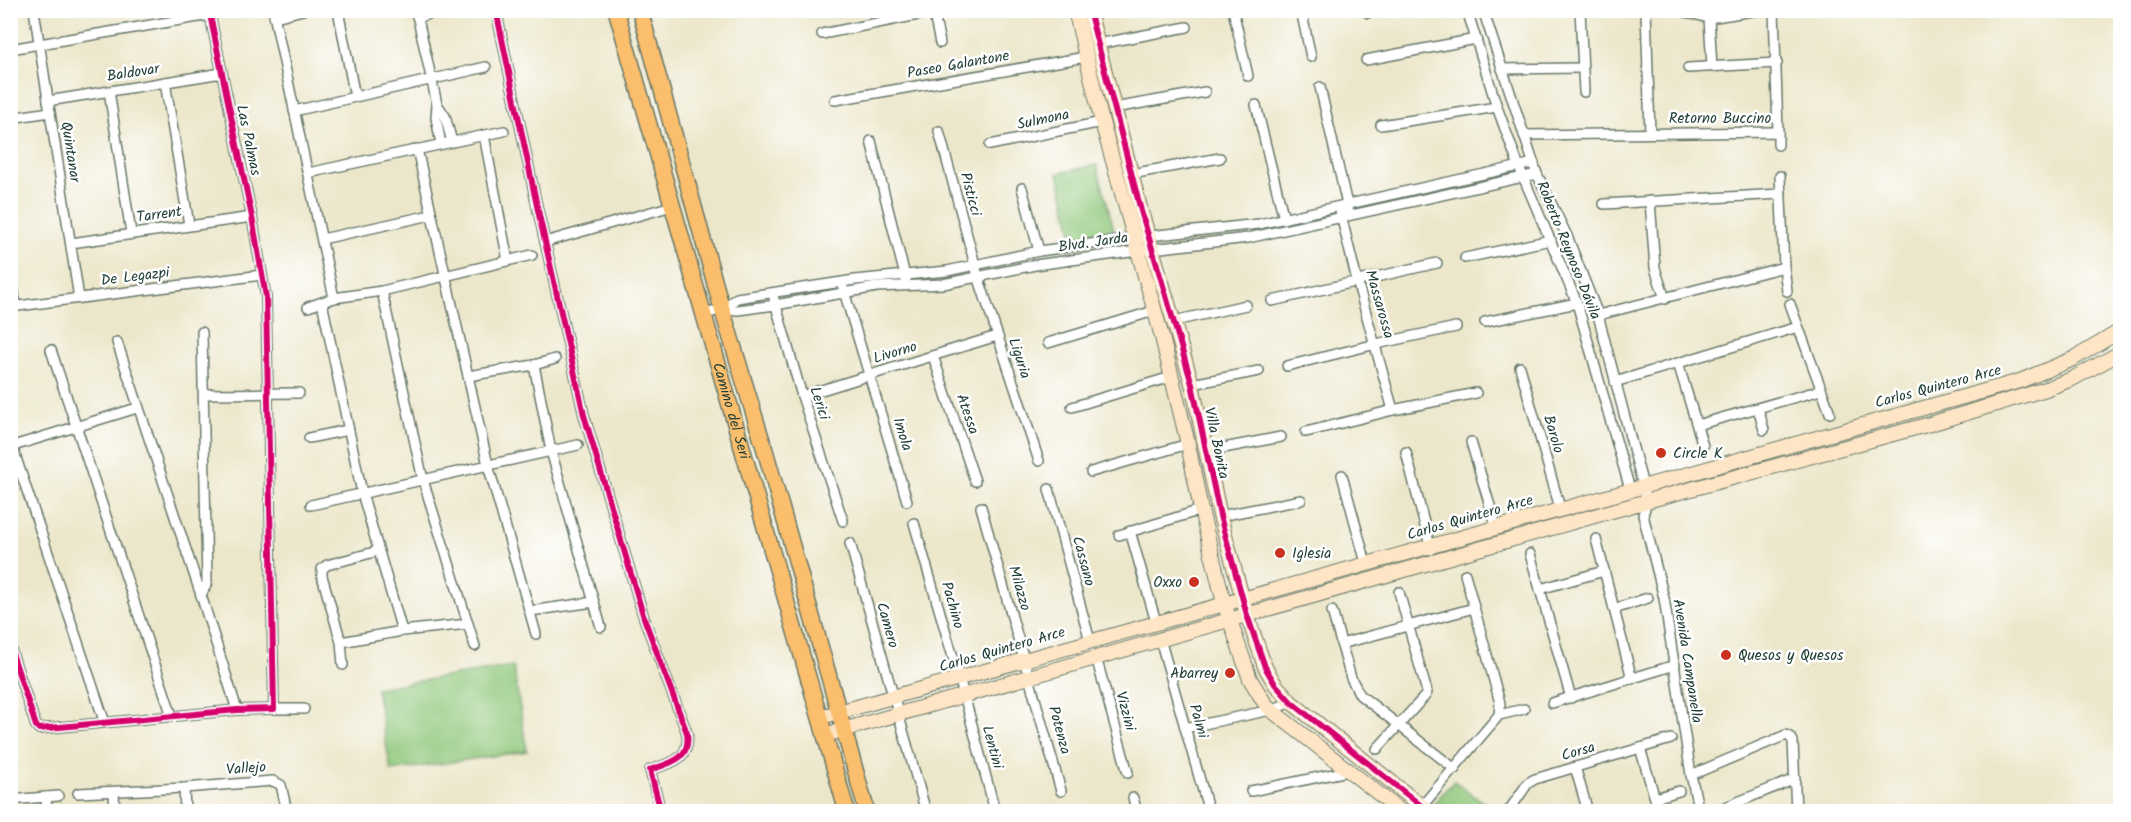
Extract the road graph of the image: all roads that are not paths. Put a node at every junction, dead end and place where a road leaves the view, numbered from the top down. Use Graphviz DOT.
graph roads {
  1 [pos="34,10"];
  2 [pos="303,10"];
  3 [pos="338,10"];
  4 [pos="447,10"];
  5 [pos="496,10"];
  6 [pos="616,10"];
  7 [pos="640,10"];
  8 [pos="1075,10"];
  9 [pos="1089,10"];
  10 [pos="1233,10"];
  11 [pos="1301,10"];
  12 [pos="1467,10"];
  13 [pos="1484,10"];
  14 [pos="1580,10"];
  15 [pos="1646,10"];
  16 [pos="1678,10"];
  17 [pos="1759,10"];
  18 [pos="1774,10"];
  19 [pos="933,11"];
  20 [pos="209,13"];
  21 [pos="274,14"];
  22 [pos="416,14"];
  23 [pos="1709,18"];
  24 [pos="1187,27"];
  25 [pos="822,34"];
  26 [pos="1476,39"];
  27 [pos="940,43"];
  28 [pos="1098,44"];
  29 [pos="39,45"];
  30 [pos="10,49"];
  31 [pos="1086,57"];
  32 [pos="1311,57"];
  33 [pos="1366,60"];
  34 [pos="1777,63"];
  35 [pos="486,67"];
  36 [pos="1712,67"];
  37 [pos="1582,68"];
  38 [pos="1689,68"];
  39 [pos="1502,69"];
  40 [pos="222,73"];
  41 [pos="1248,76"];
  42 [pos="432,80"];
  43 [pos="165,82"];
  44 [pos="1320,87"];
  45 [pos="109,91"];
  46 [pos="1205,92"];
  47 [pos="1584,92"];
  48 [pos="355,97"];
  49 [pos="835,100"];
  50 [pos="48,101"];
  51 [pos="437,104"];
  52 [pos="1256,105"];
  53 [pos="1497,107"];
  54 [pos="1114,108"];
  55 [pos="294,111"];
  56 [pos="50,112"];
  57 [pos="10,118"];
  58 [pos="1102,122"];
  59 [pos="1381,125"];
  60 [pos="504,131"];
  61 [pos="939,131"];
  62 [pos="1778,132"];
  63 [pos="1650,133"];
  64 [pos="484,135"];
  65 [pos="1524,135"];
  66 [pos="871,141"];
  67 [pos="452,142"];
  68 [pos="441,144"];
  69 [pos="990,145"];
  70 [pos="1778,145"];
  71 [pos="417,149"];
  72 [pos="1220,158"];
  73 [pos="1534,164"];
  74 [pos="1519,167"];
  75 [pos="308,173"];
  76 [pos="1131,174"];
  77 [pos="1537,174"];
  78 [pos="1780,176"];
  79 [pos="1524,177"];
  80 [pos="1022,188"];
  81 [pos="1780,194"];
  82 [pos="1650,201"];
  83 [pos="1604,204"];
  84 [pos="1343,205"];
  85 [pos="672,206"];
  86 [pos="431,215"];
  87 [pos="1283,215"];
  88 [pos="1346,215"];
  89 [pos="252,217"];
  90 [pos="189,225"];
  91 [pos="131,233"];
  92 [pos="322,239"];
  93 [pos="1551,240"];
  94 [pos="545,242"];
  95 [pos="1150,242"];
  96 [pos="70,243"];
  97 [pos="1136,244"];
  98 [pos="1039,251"];
  99 [pos="532,255"];
  100 [pos="1465,258"];
  101 [pos="508,261"];
  102 [pos="1437,262"];
  103 [pos="975,264"];
  104 [pos="1784,267"];
  105 [pos="10,268"];
  106 [pos="904,274"];
  107 [pos="262,275"];
  108 [pos="978,276"];
  109 [pos="445,277"];
  110 [pos="1357,281"];
  111 [pos="842,283"];
  112 [pos="907,285"];
  113 [pos="382,291"];
  114 [pos="1787,291"];
  115 [pos="844,293"];
  116 [pos="773,294"];
  117 [pos="79,298"];
  118 [pos="333,298"];
  119 [pos="1665,299"];
  120 [pos="322,302"];
  121 [pos="1272,302"];
  122 [pos="1577,303"];
  123 [pos="1790,304"];
  124 [pos="775,305"];
  125 [pos="1246,305"];
  126 [pos="14,307"];
  127 [pos="308,307"];
  128 [pos="722,309"];
  129 [pos="1154,311"];
  130 [pos="1602,314"];
  131 [pos="702,315"];
  132 [pos="1174,321"];
  133 [pos="1485,322"];
  134 [pos="1456,327"];
  135 [pos="1798,327"];
  136 [pos="2121,331"];
  137 [pos="202,332"];
  138 [pos="997,336"];
  139 [pos="117,342"];
  140 [pos="1048,343"];
  141 [pos="1376,344"];
  142 [pos="51,350"];
  143 [pos="2121,353"];
  144 [pos="933,356"];
  145 [pos="555,359"];
  146 [pos="1678,363"];
  147 [pos="534,365"];
  148 [pos="1287,366"];
  149 [pos="1520,368"];
  150 [pos="1259,371"];
  151 [pos="869,375"];
  152 [pos="468,376"];
  153 [pos="1171,377"];
  154 [pos="1615,382"];
  155 [pos="1192,384"];
  156 [pos="1821,390"];
  157 [pos="299,393"];
  158 [pos="1476,393"];
  159 [pos="204,394"];
  160 [pos="269,394"];
  161 [pos="802,396"];
  162 [pos="1072,407"];
  163 [pos="137,408"];
  164 [pos="1758,408"];
  165 [pos="1393,410"];
  166 [pos="1830,413"];
  167 [pos="1697,425"];
  168 [pos="76,427"];
  169 [pos="348,430"];
  170 [pos="1764,430"];
  171 [pos="1837,431"];
  172 [pos="1306,432"];
  173 [pos="1281,437"];
  174 [pos="309,438"];
  175 [pos="1472,442"];
  176 [pos="1188,444"];
  177 [pos="11,445"];
  178 [pos="578,445"];
  179 [pos="743,446"];
  180 [pos="1703,446"];
  181 [pos="1840,448"];
  182 [pos="551,451"];
  183 [pos="1208,451"];
  184 [pos="1406,452"];
  185 [pos="767,457"];
  186 [pos="1039,461"];
  187 [pos="488,465"];
  188 [pos="1091,472"];
  189 [pos="1342,475"];
  190 [pos="423,480"];
  191 [pos="975,481"];
  192 [pos="1636,487"];
  193 [pos="1049,489"];
  194 [pos="362,493"];
  195 [pos="1301,500"];
  196 [pos="907,501"];
  197 [pos="311,505"];
  198 [pos="981,507"];
  199 [pos="1641,507"];
  200 [pos="1560,508"];
  201 [pos="1201,510"];
  202 [pos="1220,516"];
  203 [pos="843,521"];
  204 [pos="914,523"];
  205 [pos="1496,526"];
  206 [pos="1130,531"];
  207 [pos="1119,535"];
  208 [pos="1596,539"];
  209 [pos="850,543"];
  210 [pos="1430,545"];
  211 [pos="378,551"];
  212 [pos="1530,554"];
  213 [pos="1434,561"];
  214 [pos="1366,563"];
  215 [pos="1604,571"];
  216 [pos="1464,574"];
  217 [pos="1540,589"];
  218 [pos="1400,592"];
  219 [pos="201,595"];
  220 [pos="1242,598"];
  221 [pos="1648,598"];
  222 [pos="594,602"];
  223 [pos="1224,603"];
  224 [pos="1474,608"];
  225 [pos="1614,609"];
  226 [pos="530,611"];
  227 [pos="1332,611"];
  228 [pos="1247,615"];
  229 [pos="1229,620"];
  230 [pos="1156,622"];
  231 [pos="468,624"];
  232 [pos="1408,626"];
  233 [pos="601,627"];
  234 [pos="402,631"];
  235 [pos="537,634"];
  236 [pos="1160,639"];
  237 [pos="1090,641"];
  238 [pos="341,642"];
  239 [pos="1341,644"];
  240 [pos="475,646"];
  241 [pos="10,647"];
  242 [pos="1096,657"];
  243 [pos="1025,659"];
  244 [pos="343,665"];
  245 [pos="1675,665"];
  246 [pos="1030,677"];
  247 [pos="959,678"];
  248 [pos="1632,679"];
  249 [pos="964,695"];
  250 [pos="893,696"];
  251 [pos="1571,698"];
  252 [pos="1290,702"];
  253 [pos="1552,703"];
  254 [pos="274,709"];
  255 [pos="304,709"];
  256 [pos="1524,709"];
  257 [pos="237,710"];
  258 [pos="1271,710"];
  259 [pos="839,712"];
  260 [pos="898,714"];
  261 [pos="1499,715"];
  262 [pos="172,716"];
  263 [pos="821,717"];
  264 [pos="105,723"];
  265 [pos="1398,724"];
  266 [pos="1185,728"];
  267 [pos="844,730"];
  268 [pos="825,735"];
  269 [pos="1671,739"];
  270 [pos="1640,748"];
  271 [pos="1377,749"];
  272 [pos="1575,767"];
  273 [pos="1455,769"];
  274 [pos="1348,771"];
  275 [pos="1128,773"];
  276 [pos="1691,775"];
  277 [pos="1795,779"];
  278 [pos="184,788"];
  279 [pos="1061,790"];
  280 [pos="1251,791"];
  281 [pos="1679,791"];
  282 [pos="114,792"];
  283 [pos="78,793"];
  284 [pos="58,796"];
  285 [pos="46,797"];
  286 [pos="1133,798"];
  287 [pos="1655,798"];
  288 [pos="10,800"];
  289 [pos="994,807"];
  290 [pos="1426,809"];
  291 [pos="47,812"];
  292 [pos="115,812"];
  293 [pos="185,812"];
  294 [pos="287,812"];
  295 [pos="661,812"];
  296 [pos="847,812"];
  297 [pos="867,812"];
  298 [pos="926,812"];
  299 [pos="1137,812"];
  300 [pos="1209,812"];
  301 [pos="1402,812"];
  302 [pos="1508,812"];
  303 [pos="1588,812"];
  304 [pos="1659,812"];
  305 [pos="1699,812"];
  306 [pos="1713,812"];
  307 [pos="1797,812"];
  1 -- 29 [label="street, Quintanar"];
  2 -- 21 [label="street"];
  3 -- 48 [label="street"];
  4 -- 22 [label="street"];
  5 -- 94 [label="street"];
  6 -- 85 [label="main road, Camino del Seri"];
  7 -- 128 [label="main road, Camino del Seri"];
  8 -- 31 [label="main road, Villa Bonita"];
  9 -- 28 [label="main road, Villa Bonita"];
  10 -- 41 [label="street"];
  11 -- 32 [label="street"];
  12 -- 26 [label="street, Roberto Reynoso Dávila"];
  13 -- 39 [label="street, Roberto Reynoso Dávila"];
  14 -- 37 [label="street"];
  15 -- 63 [label="street, Retorno Buccino"];
  16 -- 23 [label="street"];
  17 -- 23 [label="street"];
  18 -- 34 [label="street"];
  19 -- 25 [label="street"];
  19 -- 27 [label="street"];
  20 -- 29 [label="street, Las Palmas"];
  20 -- 40 [label="street, Las Palmas"];
  21 -- 55 [label="street"];
  22 -- 42 [label="street"];
  23 -- 36 [label="street"];
  24 -- 28 [label="street"];
  26 -- 33 [label="street"];
  26 -- 53 [label="street, Roberto Reynoso Dávila"];
  28 -- 54 [label="main road, Villa Bonita"];
  29 -- 30 [label="street, Las Palmas"];
  29 -- 50 [label="street, Quintanar"];
  31 -- 49 [label="street, Paseo Galantone"];
  31 -- 58 [label="main road, Villa Bonita"];
  34 -- 36 [label="street"];
  34 -- 62 [label="street"];
  35 -- 42 [label="street"];
  36 -- 38 [label="street"];
  37 -- 39 [label="street"];
  37 -- 47 [label="street"];
  39 -- 65 [label="street, Roberto Reynoso Dávila"];
  40 -- 43 [label="street, Baldovar"];
  40 -- 89 [label="street, Las Palmas"];
  42 -- 48 [label="street"];
  42 -- 51 [label="street"];
  43 -- 45 [label="street, Baldovar"];
  43 -- 90 [label="street"];
  44 -- 84 [label="street, Massarossa"];
  45 -- 50 [label="street, Baldovar"];
  45 -- 91 [label="street"];
  46 -- 54 [label="street"];
  48 -- 55 [label="street"];
  50 -- 56 [label="street, Quintanar"];
  51 -- 67 [label="street"];
  51 -- 68 [label="street"];
  52 -- 87 [label="street"];
  53 -- 59 [label="street"];
  53 -- 74 [label="street, Roberto Reynoso Dávila"];
  54 -- 76 [label="main road, Villa Bonita"];
  55 -- 75 [label="street"];
  56 -- 57 [label="street"];
  56 -- 96 [label="street, Quintanar"];
  58 -- 69 [label="street, Sulmona"];
  58 -- 97 [label="main road, Villa Bonita"];
  60 -- 64 [label="street"];
  61 -- 103 [label="street, Pisticci"];
  62 -- 63 [label="street, Retorno Buccino"];
  62 -- 70 [label="street, Retorno Buccino"];
  63 -- 65 [label="street, Retorno Buccino"];
  64 -- 67 [label="street"];
  64 -- 101 [label="street"];
  65 -- 73 [label="street, Roberto Reynoso Dávila"];
  66 -- 106 [label="street"];
  67 -- 68 [label="street"];
  68 -- 71 [label="street"];
  71 -- 75 [label="street"];
  71 -- 86 [label="street"];
  72 -- 76 [label="street"];
  73 -- 74 [label="street, Blvd. Jarda"];
  73 -- 77 [label="street, Roberto Reynoso Dávila"];
  74 -- 79 [label="street, Roberto Reynoso Dávila"];
  74 -- 84 [label="street, Blvd. Jarda"];
  75 -- 92 [label="street"];
  76 -- 95 [label="main road, Villa Bonita"];
  77 -- 79 [label="street, Blvd. Jarda"];
  77 -- 130 [label="street, Roberto Reynoso Dávila"];
  78 -- 81 [label="street"];
  79 -- 88 [label="street, Blvd. Jarda"];
  79 -- 93 [label="street, Roberto Reynoso Dávila"];
  80 -- 98 [label="street"];
  81 -- 82 [label="street"];
  81 -- 104 [label="street"];
  82 -- 83 [label="street"];
  82 -- 119 [label="street"];
  84 -- 87 [label="street, Blvd. Jarda"];
  84 -- 88 [label="street, Massarossa"];
  85 -- 94 [label="street"];
  85 -- 131 [label="main road, Camino del Seri"];
  86 -- 92 [label="street"];
  86 -- 109 [label="street"];
  87 -- 95 [label="street, Blvd. Jarda"];
  88 -- 95 [label="street, Blvd. Jarda"];
  88 -- 110 [label="street, Massarossa"];
  89 -- 90 [label="street, Tarrent"];
  89 -- 107 [label="street, Las Palmas"];
  90 -- 91 [label="street, Tarrent"];
  91 -- 96 [label="street, Tarrent"];
  92 -- 118 [label="street"];
  93 -- 100 [label="street"];
  93 -- 122 [label="street, Roberto Reynoso Dávila"];
  94 -- 295 [label="street"];
  95 -- 97 [label="street, Blvd. Jarda"];
  95 -- 132 [label="main road, Villa Bonita"];
  96 -- 117 [label="street, Quintanar"];
  97 -- 98 [label="street, Blvd. Jarda"];
  97 -- 108 [label="street, Blvd. Jarda"];
  97 -- 129 [label="main road, Villa Bonita"];
  98 -- 103 [label="street, Blvd. Jarda"];
  99 -- 101 [label="street"];
  101 -- 109 [label="street"];
  102 -- 110 [label="street"];
  103 -- 106 [label="street, Blvd. Jarda"];
  103 -- 108 [label="street, Liguria"];
  104 -- 114 [label="street"];
  104 -- 119 [label="street"];
  105 -- 126 [label="street"];
  106 -- 111 [label="street, Blvd. Jarda"];
  106 -- 112 [label="street"];
  107 -- 117 [label="street, De Legazpi"];
  107 -- 160 [label="street, Las Palmas"];
  108 -- 112 [label="street, Blvd. Jarda"];
  108 -- 138 [label="street, Liguria"];
  109 -- 113 [label="street"];
  109 -- 152 [label="street"];
  110 -- 121 [label="street"];
  110 -- 141 [label="street, Massarossa"];
  111 -- 115 [label="street, Imola"];
  111 -- 116 [label="street, Blvd. Jarda"];
  112 -- 115 [label="street, Blvd. Jarda"];
  113 -- 118 [label="street"];
  113 -- 190 [label="street"];
  115 -- 124 [label="street, Blvd. Jarda"];
  115 -- 151 [label="street, Imola"];
  116 -- 124 [label="street, Lerici"];
  116 -- 128 [label="street, Blvd. Jarda"];
  117 -- 126 [label="street, De Legazpi"];
  118 -- 120 [label="street"];
  119 -- 130 [label="street"];
  120 -- 127 [label="street"];
  120 -- 169 [label="street"];
  122 -- 133 [label="street"];
  122 -- 192 [label="street, Roberto Reynoso Dávila"];
  123 -- 135 [label="street"];
  124 -- 128 [label="street, Blvd. Jarda"];
  124 -- 161 [label="street, Lerici"];
  125 -- 132 [label="street"];
  128 -- 131 [label="street"];
  128 -- 185 [label="main road, Camino del Seri"];
  129 -- 140 [label="street"];
  129 -- 153 [label="main road, Villa Bonita"];
  130 -- 154 [label="street, Roberto Reynoso Dávila"];
  131 -- 179 [label="main road, Camino del Seri"];
  132 -- 155 [label="main road, Villa Bonita"];
  134 -- 141 [label="street"];
  135 -- 146 [label="street"];
  135 -- 156 [label="street"];
  136 -- 171 [label="main road, Carlos Quintero Arce"];
  137 -- 159 [label="street"];
  138 -- 144 [label="street, Livorno"];
  138 -- 186 [label="street, Liguria"];
  139 -- 163 [label="street"];
  141 -- 148 [label="street"];
  141 -- 165 [label="street, Massarossa"];
  142 -- 168 [label="street"];
  143 -- 181 [label="main road"];
  144 -- 151 [label="street, Livorno"];
  144 -- 191 [label="street, Atessa"];
  145 -- 147 [label="street"];
  146 -- 154 [label="street"];
  146 -- 167 [label="street"];
  147 -- 152 [label="street"];
  147 -- 182 [label="street"];
  149 -- 200 [label="street, Barolo"];
  150 -- 155 [label="street"];
  151 -- 161 [label="street, Livorno"];
  151 -- 196 [label="street, Imola"];
  152 -- 187 [label="street"];
  153 -- 162 [label="street"];
  153 -- 176 [label="main road, Villa Bonita"];
  154 -- 192 [label="street, Roberto Reynoso Dávila"];
  155 -- 183 [label="main road, Villa Bonita"];
  156 -- 164 [label="street"];
  156 -- 166 [label="street"];
  157 -- 160 [label="street"];
  158 -- 165 [label="street"];
  159 -- 160 [label="street"];
  159 -- 219 [label="street"];
  160 -- 254 [label="street, Las Palmas"];
  161 -- 203 [label="street, Lerici"];
  163 -- 168 [label="street"];
  163 -- 219 [label="street"];
  164 -- 167 [label="street"];
  164 -- 170 [label="street"];
  165 -- 172 [label="street"];
  167 -- 180 [label="street"];
  168 -- 177 [label="street"];
  168 -- 262 [label="street"];
  169 -- 174 [label="street"];
  169 -- 194 [label="street"];
  171 -- 181 [label="main road"];
  171 -- 192 [label="main road, Carlos Quintero Arce"];
  173 -- 183 [label="street"];
  175 -- 205 [label="street"];
  176 -- 188 [label="street"];
  176 -- 201 [label="main road, Villa Bonita"];
  177 -- 264 [label="street"];
  178 -- 182 [label="street"];
  179 -- 185 [label="main road"];
  179 -- 263 [label="main road, Camino del Seri"];
  181 -- 199 [label="main road"];
  182 -- 187 [label="street"];
  182 -- 222 [label="street"];
  183 -- 202 [label="main road, Villa Bonita"];
  184 -- 210 [label="street"];
  185 -- 259 [label="main road, Camino del Seri"];
  187 -- 190 [label="street"];
  187 -- 226 [label="street"];
  189 -- 214 [label="street"];
  190 -- 194 [label="street"];
  190 -- 231 [label="street"];
  192 -- 199 [label="street, Roberto Reynoso Dávila"];
  192 -- 200 [label="main road, Carlos Quintero Arce"];
  193 -- 237 [label="street, Cassano"];
  194 -- 197 [label="street"];
  194 -- 211 [label="street"];
  195 -- 202 [label="street"];
  198 -- 243 [label="street, Milazzo"];
  199 -- 213 [label="main road"];
  199 -- 245 [label="street, Avenida Campanella"];
  200 -- 205 [label="main road, Carlos Quintero Arce"];
  201 -- 206 [label="street"];
  201 -- 223 [label="main road, Villa Bonita"];
  202 -- 220 [label="main road, Villa Bonita"];
  204 -- 247 [label="street, Pachino"];
  205 -- 210 [label="main road, Carlos Quintero Arce"];
  206 -- 207 [label="street"];
  206 -- 230 [label="street"];
  208 -- 215 [label="street"];
  209 -- 250 [label="street, Camero"];
  210 -- 213 [label="street"];
  210 -- 214 [label="main road, Carlos Quintero Arce"];
  211 -- 234 [label="street"];
  211 -- 238 [label="street"];
  212 -- 217 [label="street"];
  213 -- 228 [label="main road"];
  214 -- 220 [label="main road, Carlos Quintero Arce"];
  215 -- 217 [label="street"];
  215 -- 225 [label="street"];
  216 -- 224 [label="street"];
  217 -- 251 [label="street"];
  218 -- 232 [label="street"];
  219 -- 257 [label="street"];
  220 -- 223 [label="main road, Carlos Quintero Arce"];
  220 -- 228 [label="main road, Villa Bonita"];
  221 -- 225 [label="street"];
  222 -- 226 [label="street"];
  222 -- 233 [label="street"];
  223 -- 229 [label="main road, Villa Bonita"];
  223 -- 230 [label="main road, Carlos Quintero Arce"];
  224 -- 232 [label="street"];
  224 -- 261 [label="street"];
  225 -- 248 [label="street"];
  226 -- 235 [label="street"];
  227 -- 239 [label="street"];
  228 -- 229 [label="main road"];
  228 -- 252 [label="main road, Villa Bonita"];
  229 -- 236 [label="main road"];
  229 -- 258 [label="main road, Villa Bonita"];
  230 -- 237 [label="main road, Carlos Quintero Arce"];
  231 -- 234 [label="street"];
  231 -- 240 [label="street"];
  232 -- 239 [label="street"];
  232 -- 265 [label="street"];
  234 -- 238 [label="street"];
  236 -- 242 [label="main road"];
  236 -- 266 [label="street, Palmi"];
  237 -- 243 [label="main road, Carlos Quintero Arce"];
  238 -- 244 [label="street"];
  239 -- 265 [label="street"];
  241 -- 264 [label="street"];
  242 -- 246 [label="main road"];
  242 -- 275 [label="street, Vizzini"];
  243 -- 246 [label="street, Milazzo"];
  243 -- 247 [label="main road, Carlos Quintero Arce"];
  245 -- 248 [label="street"];
  245 -- 276 [label="street, Avenida Campanella"];
  246 -- 249 [label="main road"];
  246 -- 279 [label="street, Potenza"];
  247 -- 249 [label="street, Pachino"];
  247 -- 250 [label="main road, Carlos Quintero Arce"];
  248 -- 251 [label="street"];
  249 -- 260 [label="main road"];
  249 -- 289 [label="street, Lentini"];
  250 -- 259 [label="main road, Carlos Quintero Arce"];
  250 -- 260 [label="street, Camero"];
  251 -- 253 [label="street"];
  252 -- 258 [label="street"];
  252 -- 290 [label="main road, Villa Bonita"];
  254 -- 255 [label="street"];
  254 -- 257 [label="street"];
  256 -- 261 [label="street"];
  257 -- 262 [label="street"];
  258 -- 266 [label="street"];
  258 -- 274 [label="main road, Villa Bonita"];
  259 -- 263 [label="main road, Carlos Quintero Arce"];
  259 -- 267 [label="main road, Camino del Seri"];
  260 -- 267 [label="main road"];
  260 -- 298 [label="street, Camero"];
  261 -- 273 [label="street"];
  262 -- 264 [label="street"];
  263 -- 268 [label="main road, Camino del Seri"];
  265 -- 271 [label="street"];
  265 -- 273 [label="street"];
  266 -- 300 [label="street, Palmi"];
  267 -- 268 [label="main road"];
  267 -- 297 [label="main road, Camino del Seri"];
  268 -- 296 [label="main road, Camino del Seri"];
  269 -- 270 [label="street, Corsa"];
  270 -- 272 [label="street, Corsa"];
  270 -- 287 [label="street"];
  272 -- 302 [label="street, Corsa"];
  272 -- 303 [label="street"];
  273 -- 290 [label="street"];
  274 -- 280 [label="street"];
  274 -- 301 [label="main road, Villa Bonita"];
  276 -- 277 [label="street"];
  276 -- 305 [label="street, Avenida Campanella"];
  277 -- 306 [label="street"];
  277 -- 307 [label="street"];
  278 -- 282 [label="street"];
  278 -- 293 [label="street"];
  278 -- 294 [label="street, Vallejo"];
  281 -- 287 [label="street"];
  282 -- 283 [label="street"];
  282 -- 292 [label="street"];
  284 -- 285 [label="street"];
  285 -- 288 [label="street"];
  285 -- 291 [label="street"];
  286 -- 299 [label="street"];
  287 -- 304 [label="street"];
}
